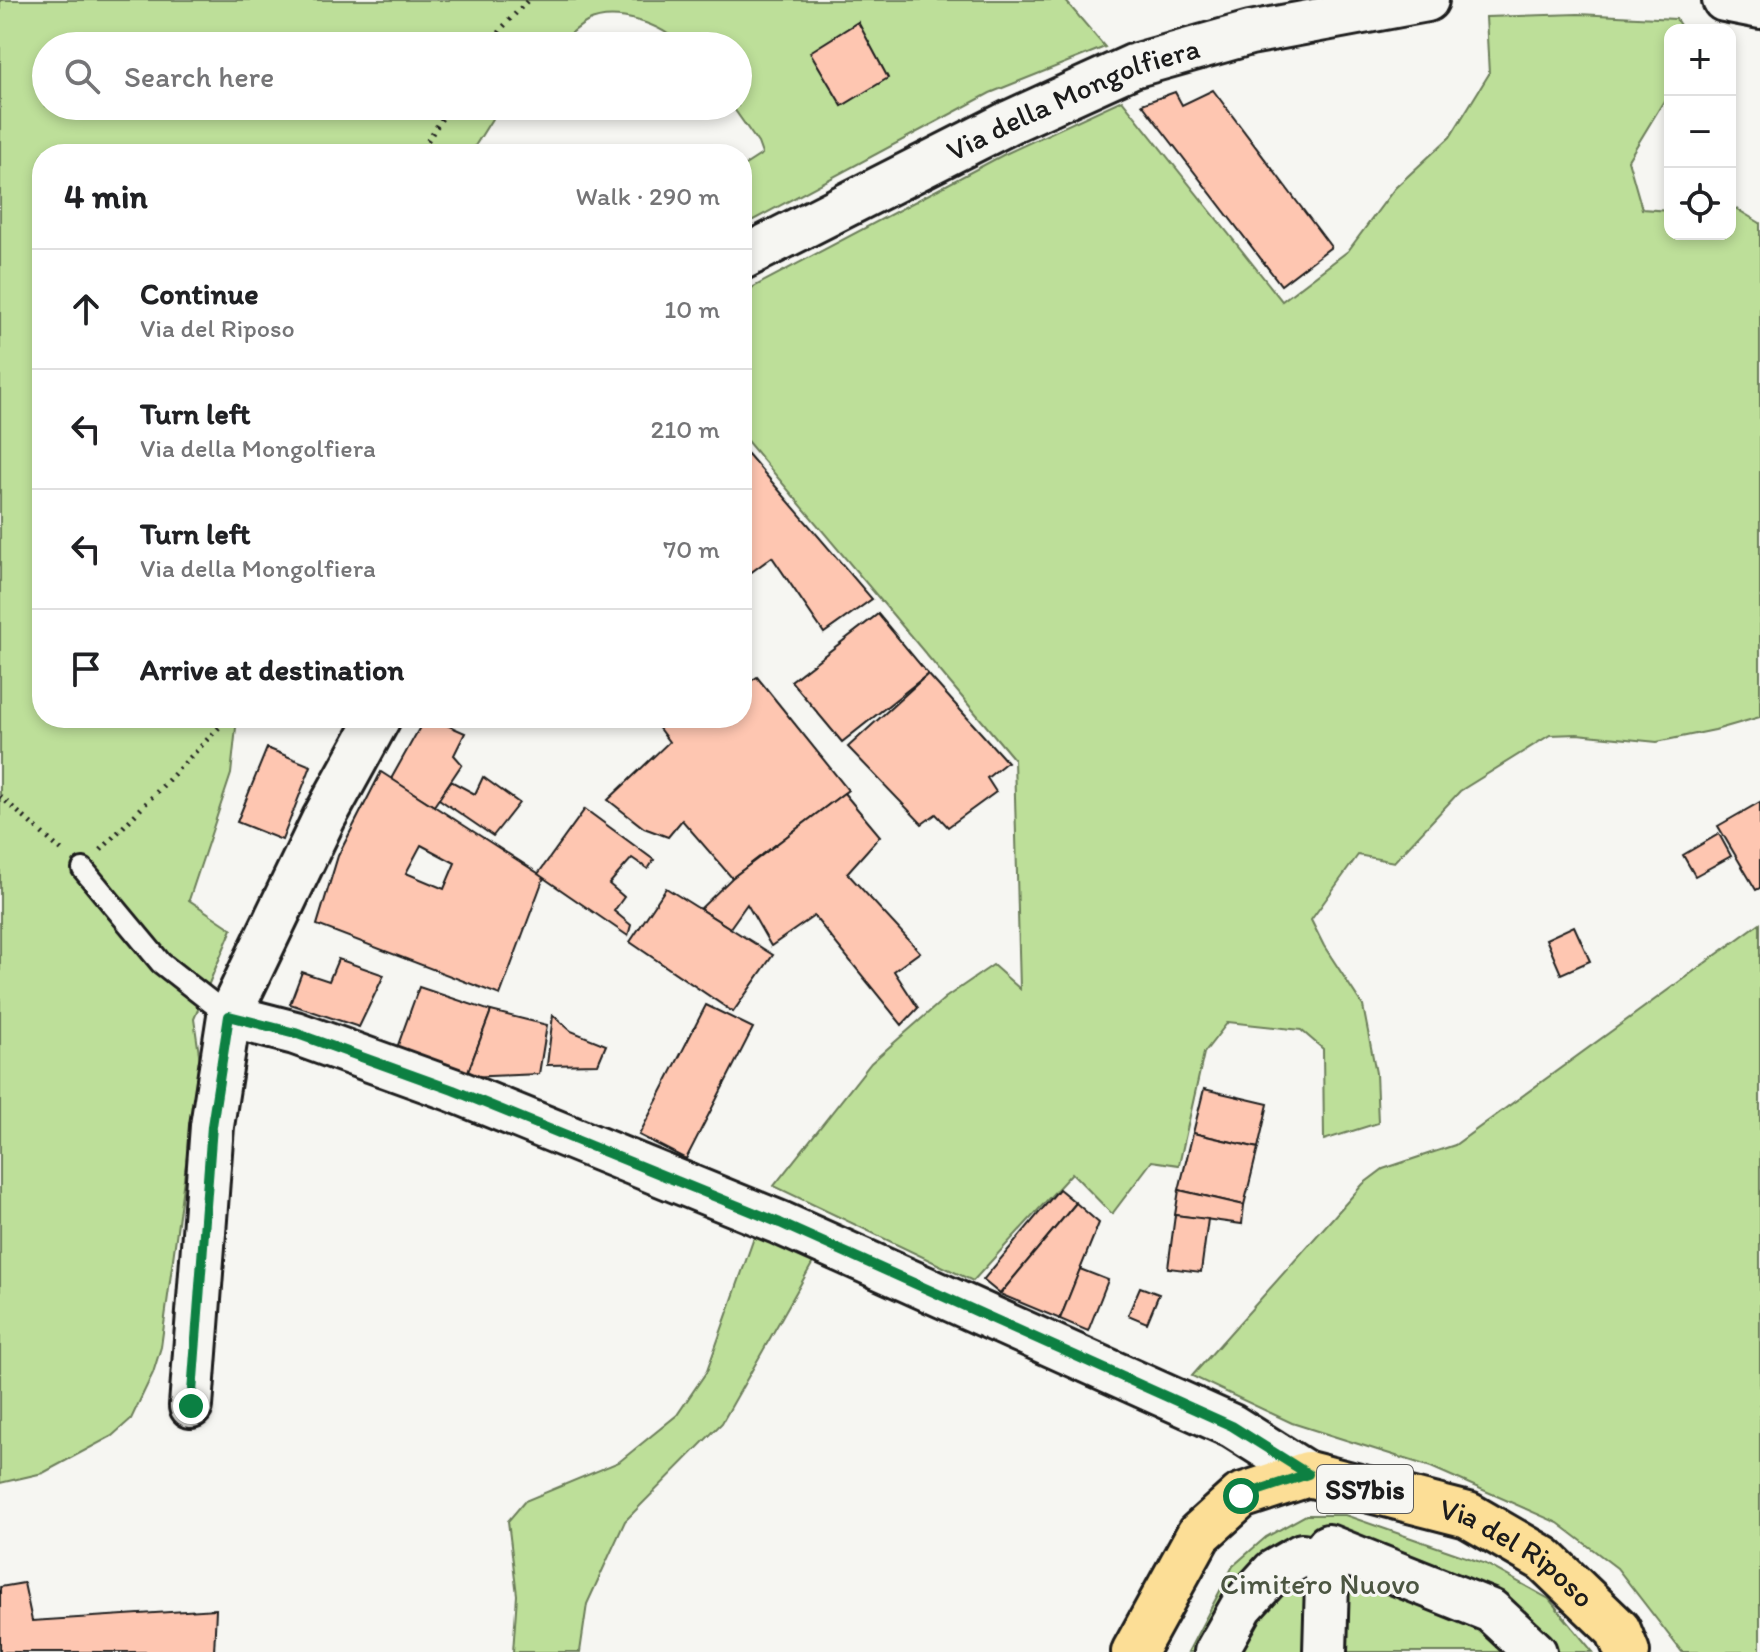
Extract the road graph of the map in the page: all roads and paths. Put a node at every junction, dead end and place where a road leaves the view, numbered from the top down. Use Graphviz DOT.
graph roads {
  1 [pos="528,0"];
  2 [pos="1427,0"];
  3 [pos="1724,0"];
  4 [pos="1760,7"];
  5 [pos="500,32"];
  6 [pos="441,120"];
  7 [pos="425,144"];
  8 [pos="752,253"];
  9 [pos="218,728"];
  10 [pos="374,728"];
  11 [pos="0,796"];
  12 [pos="83,869"];
  13 [pos="229,1016"];
  14 [pos="191,1406"];
  15 [pos="1308,1474"];
  16 [pos="1315,1551"];
  17 [pos="1134,1652"];
  18 [pos="1216,1652"];
  19 [pos="1325,1652"];
  20 [pos="1535,1652"];
  21 [pos="1627,1652"];
  1 -- 5 [label="path"];
  2 -- 8 [label="street, Via della Mongolfiera"];
  3 -- 4 [label="street"];
  6 -- 7 [label="path"];
  9 -- 12 [label="path"];
  10 -- 13 [label="street"];
  11 -- 12 [label="path"];
  12 -- 13 [label="lane"];
  13 -- 14 [label="street"];
  13 -- 15 [label="street"];
  15 -- 17 [label="main road, SS7bis"];
  15 -- 21 [label="main road, Via del Riposo / SS7bis"];
  16 -- 18 [label="street"];
  16 -- 19 [label="street"];
  16 -- 20 [label="street"];
}
